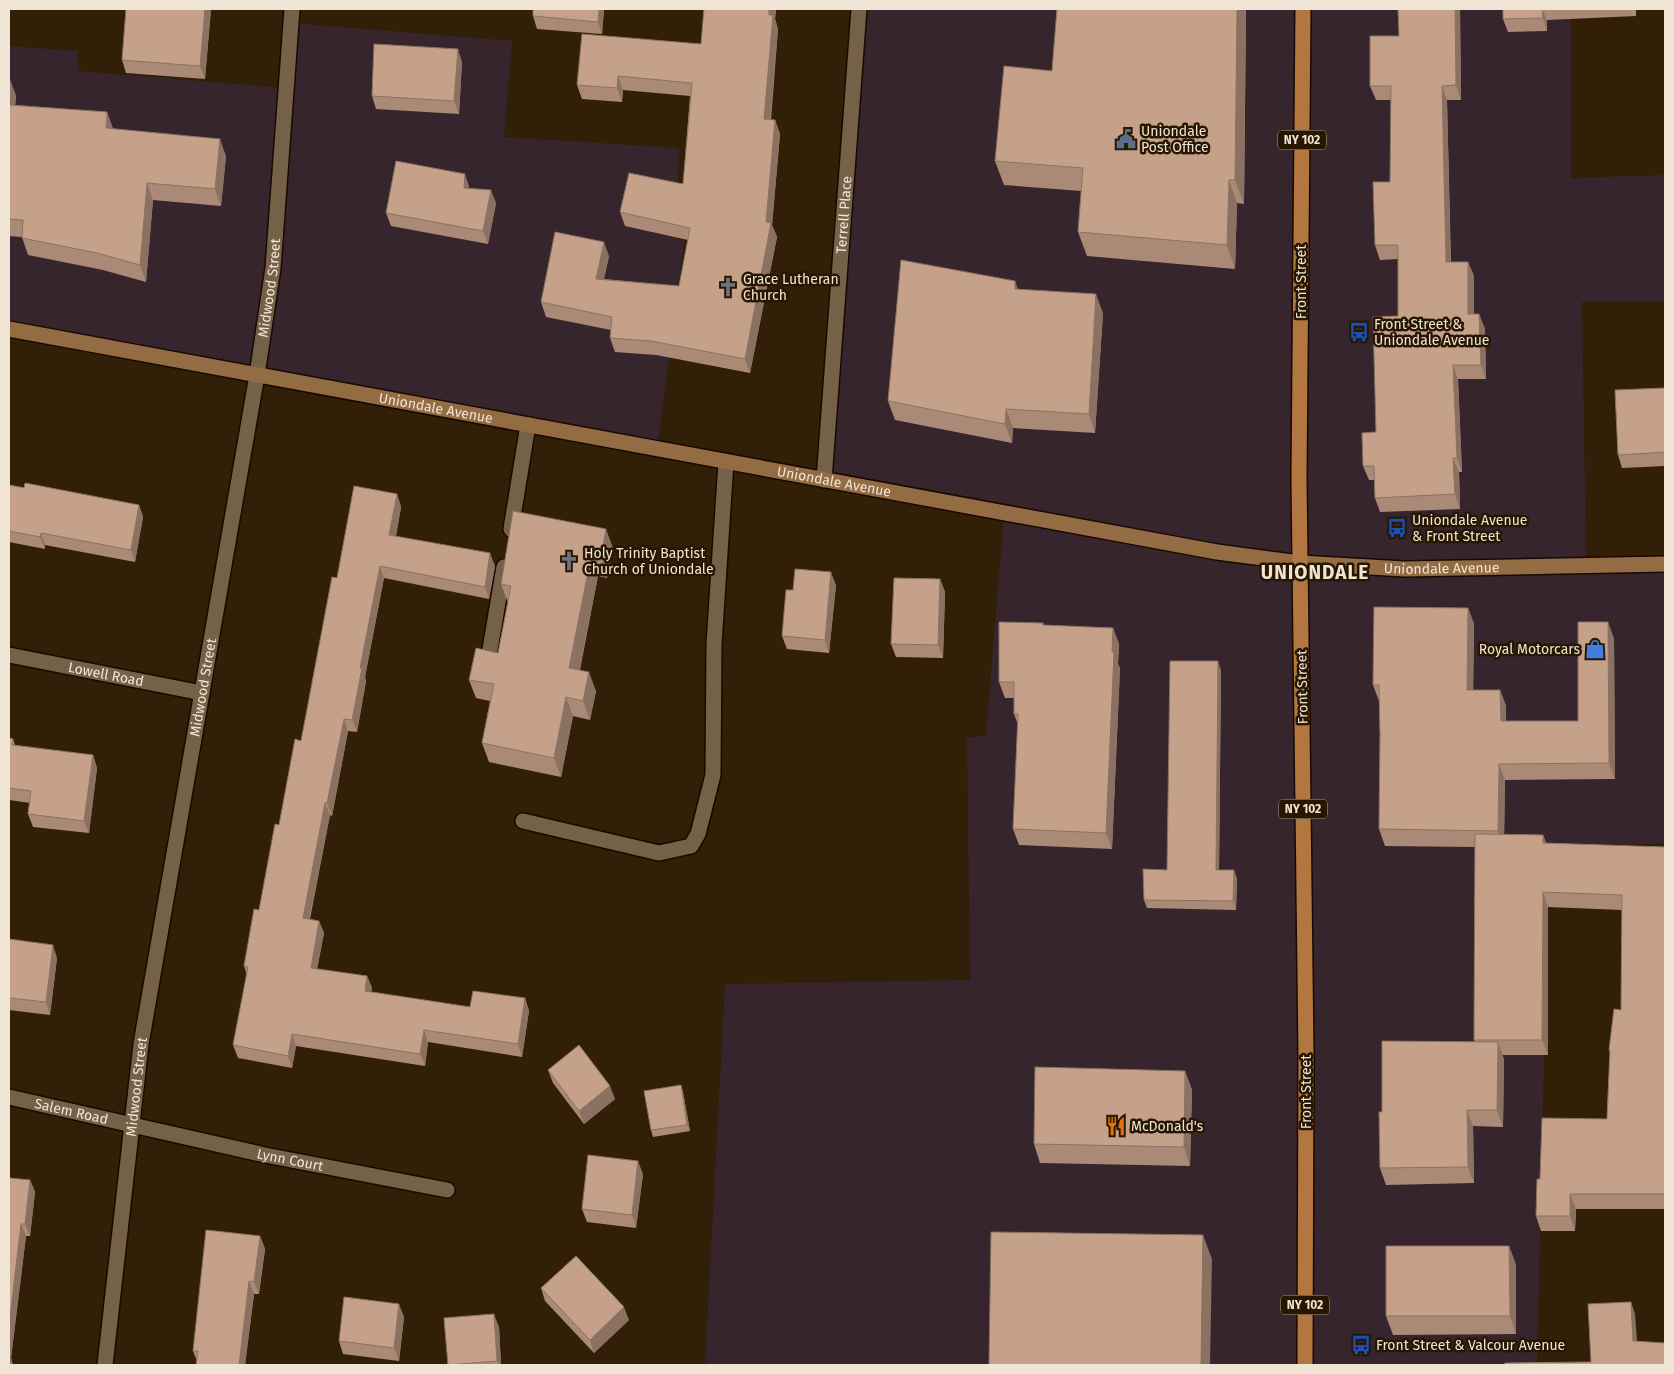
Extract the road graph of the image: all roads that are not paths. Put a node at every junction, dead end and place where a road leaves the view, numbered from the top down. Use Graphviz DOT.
graph roads {
  1 [pos="292,9"];
  2 [pos="859,9"];
  3 [pos="1303,9"];
  4 [pos="9,329"];
  5 [pos="257,375"];
  6 [pos="528,425"];
  7 [pos="726,462"];
  8 [pos="824,480"];
  9 [pos="1300,563"];
  10 [pos="1665,564"];
  11 [pos="9,655"];
  12 [pos="489,655"];
  13 [pos="202,692"];
  14 [pos="523,821"];
  15 [pos="9,1097"];
  16 [pos="133,1124"];
  17 [pos="446,1190"];
  18 [pos="105,1365"];
  19 [pos="1305,1365"];
  1 -- 5 [label="street, Midwood Street"];
  2 -- 8 [label="street, Terrell Place"];
  3 -- 9 [label="main road, Front Street / NY 102"];
  4 -- 5 [label="main road, Uniondale Avenue"];
  5 -- 6 [label="main road, Uniondale Avenue"];
  5 -- 13 [label="street, Midwood Street"];
  6 -- 7 [label="main road, Uniondale Avenue"];
  6 -- 12 [label="street"];
  7 -- 8 [label="main road, Uniondale Avenue"];
  7 -- 14 [label="street"];
  8 -- 9 [label="main road, Uniondale Avenue"];
  9 -- 10 [label="main road, Uniondale Avenue"];
  9 -- 19 [label="main road, Front Street / NY 102"];
  11 -- 13 [label="street, Lowell Road"];
  13 -- 16 [label="street, Midwood Street"];
  15 -- 16 [label="street, Salem Road"];
  16 -- 17 [label="street, Lynn Court"];
  16 -- 18 [label="street, Midwood Street"];
}
